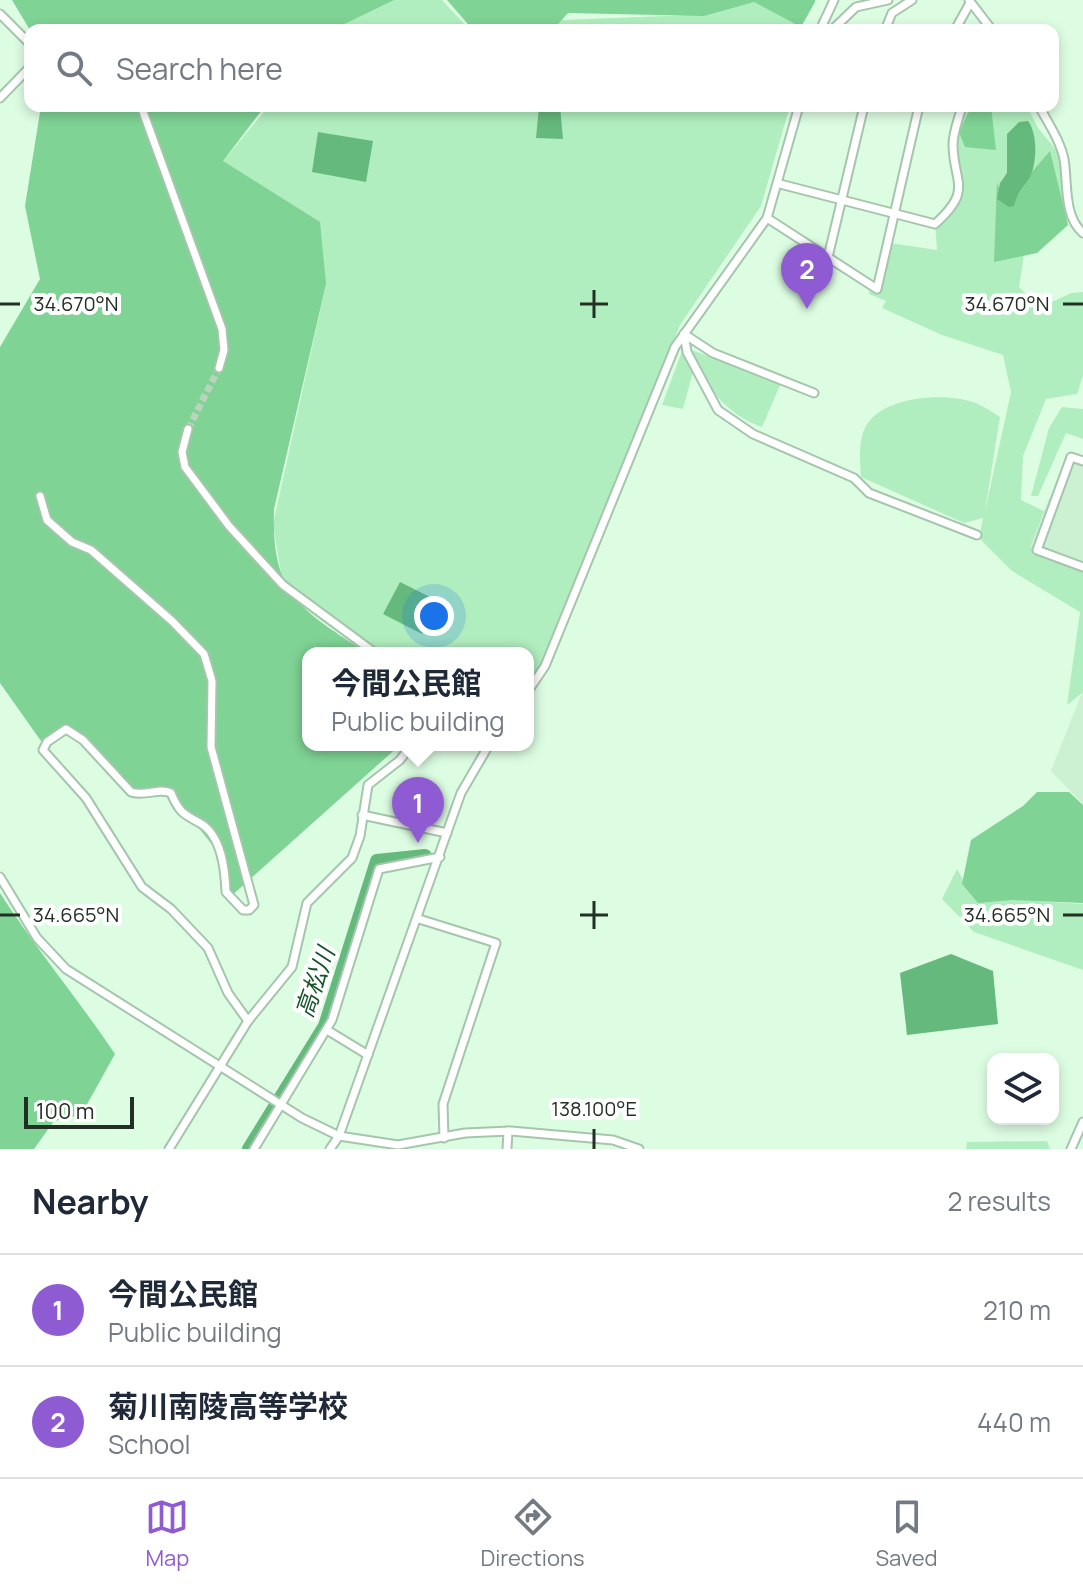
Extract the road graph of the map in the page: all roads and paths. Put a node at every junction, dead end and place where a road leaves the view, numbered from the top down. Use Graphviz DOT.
graph roads {
  1 [pos="834,0"];
  2 [pos="888,0"];
  3 [pos="912,0"];
  4 [pos="874,1"];
  5 [pos="970,1"];
  6 [pos="0,14"];
  7 [pos="823,24"];
  8 [pos="837,24"];
  9 [pos="887,24"];
  10 [pos="958,24"];
  11 [pos="987,24"];
  12 [pos="24,38"];
  13 [pos="24,73"];
  14 [pos="0,98"];
  15 [pos="143,112"];
  16 [pos="798,112"];
  17 [pos="863,112"];
  18 [pos="918,112"];
  19 [pos="961,112"];
  20 [pos="1042,112"];
  21 [pos="780,184"];
  22 [pos="842,201"];
  23 [pos="895,215"];
  24 [pos="767,218"];
  25 [pos="1083,233"];
  26 [pos="828,257"];
  27 [pos="684,334"];
  28 [pos="219,368"];
  29 [pos="814,393"];
  30 [pos="188,429"];
  31 [pos="1083,461"];
  32 [pos="40,496"];
  33 [pos="977,535"];
  34 [pos="1083,567"];
  35 [pos="366,647"];
  36 [pos="534,682"];
  37 [pos="407,751"];
  38 [pos="485,751"];
  39 [pos="362,815"];
  40 [pos="447,833"];
  41 [pos="440,857"];
  42 [pos="0,877"];
  43 [pos="419,919"];
  44 [pos="248,1021"];
  45 [pos="327,1030"];
  46 [pos="368,1055"];
  47 [pos="219,1066"];
  48 [pos="278,1103"];
  49 [pos="1083,1122"];
  50 [pos="508,1131"];
  51 [pos="339,1136"];
  52 [pos="444,1138"];
  53 [pos="169,1149"];
  54 [pos="254,1149"];
  55 [pos="330,1149"];
  56 [pos="507,1149"];
  57 [pos="639,1149"];
  58 [pos="1071,1149"];
  1 -- 7 [label="street"];
  2 -- 4 [label="street"];
  3 -- 9 [label="street"];
  4 -- 8 [label="street"];
  5 -- 10 [label="street"];
  5 -- 11 [label="street"];
  6 -- 12 [label="street"];
  13 -- 14 [label="street"];
  15 -- 28 [label="street"];
  16 -- 21 [label="street"];
  17 -- 22 [label="street"];
  18 -- 23 [label="street"];
  19 -- 23 [label="street"];
  20 -- 25 [label="street"];
  21 -- 22 [label="street"];
  21 -- 24 [label="street"];
  22 -- 23 [label="street"];
  22 -- 26 [label="street"];
  23 -- 26 [label="street"];
  24 -- 26 [label="street"];
  24 -- 27 [label="street"];
  27 -- 29 [label="street"];
  27 -- 33 [label="street"];
  27 -- 36 [label="street"];
  30 -- 35 [label="street"];
  31 -- 34 [label="street"];
  32 -- 44 [label="street"];
  37 -- 39 [label="street"];
  38 -- 40 [label="street"];
  39 -- 40 [label="street"];
  39 -- 44 [label="street"];
  40 -- 41 [label="street"];
  41 -- 43 [label="street"];
  41 -- 45 [label="street"];
  42 -- 47 [label="street"];
  43 -- 46 [label="street"];
  43 -- 52 [label="street"];
  44 -- 47 [label="street"];
  45 -- 46 [label="street"];
  45 -- 48 [label="street"];
  46 -- 51 [label="street"];
  47 -- 48 [label="street"];
  47 -- 53 [label="street"];
  48 -- 51 [label="street"];
  48 -- 54 [label="street"];
  49 -- 58 [label="street"];
  50 -- 52 [label="street"];
  50 -- 56 [label="street"];
  50 -- 57 [label="street"];
  51 -- 52 [label="street"];
  51 -- 55 [label="street"];
}
